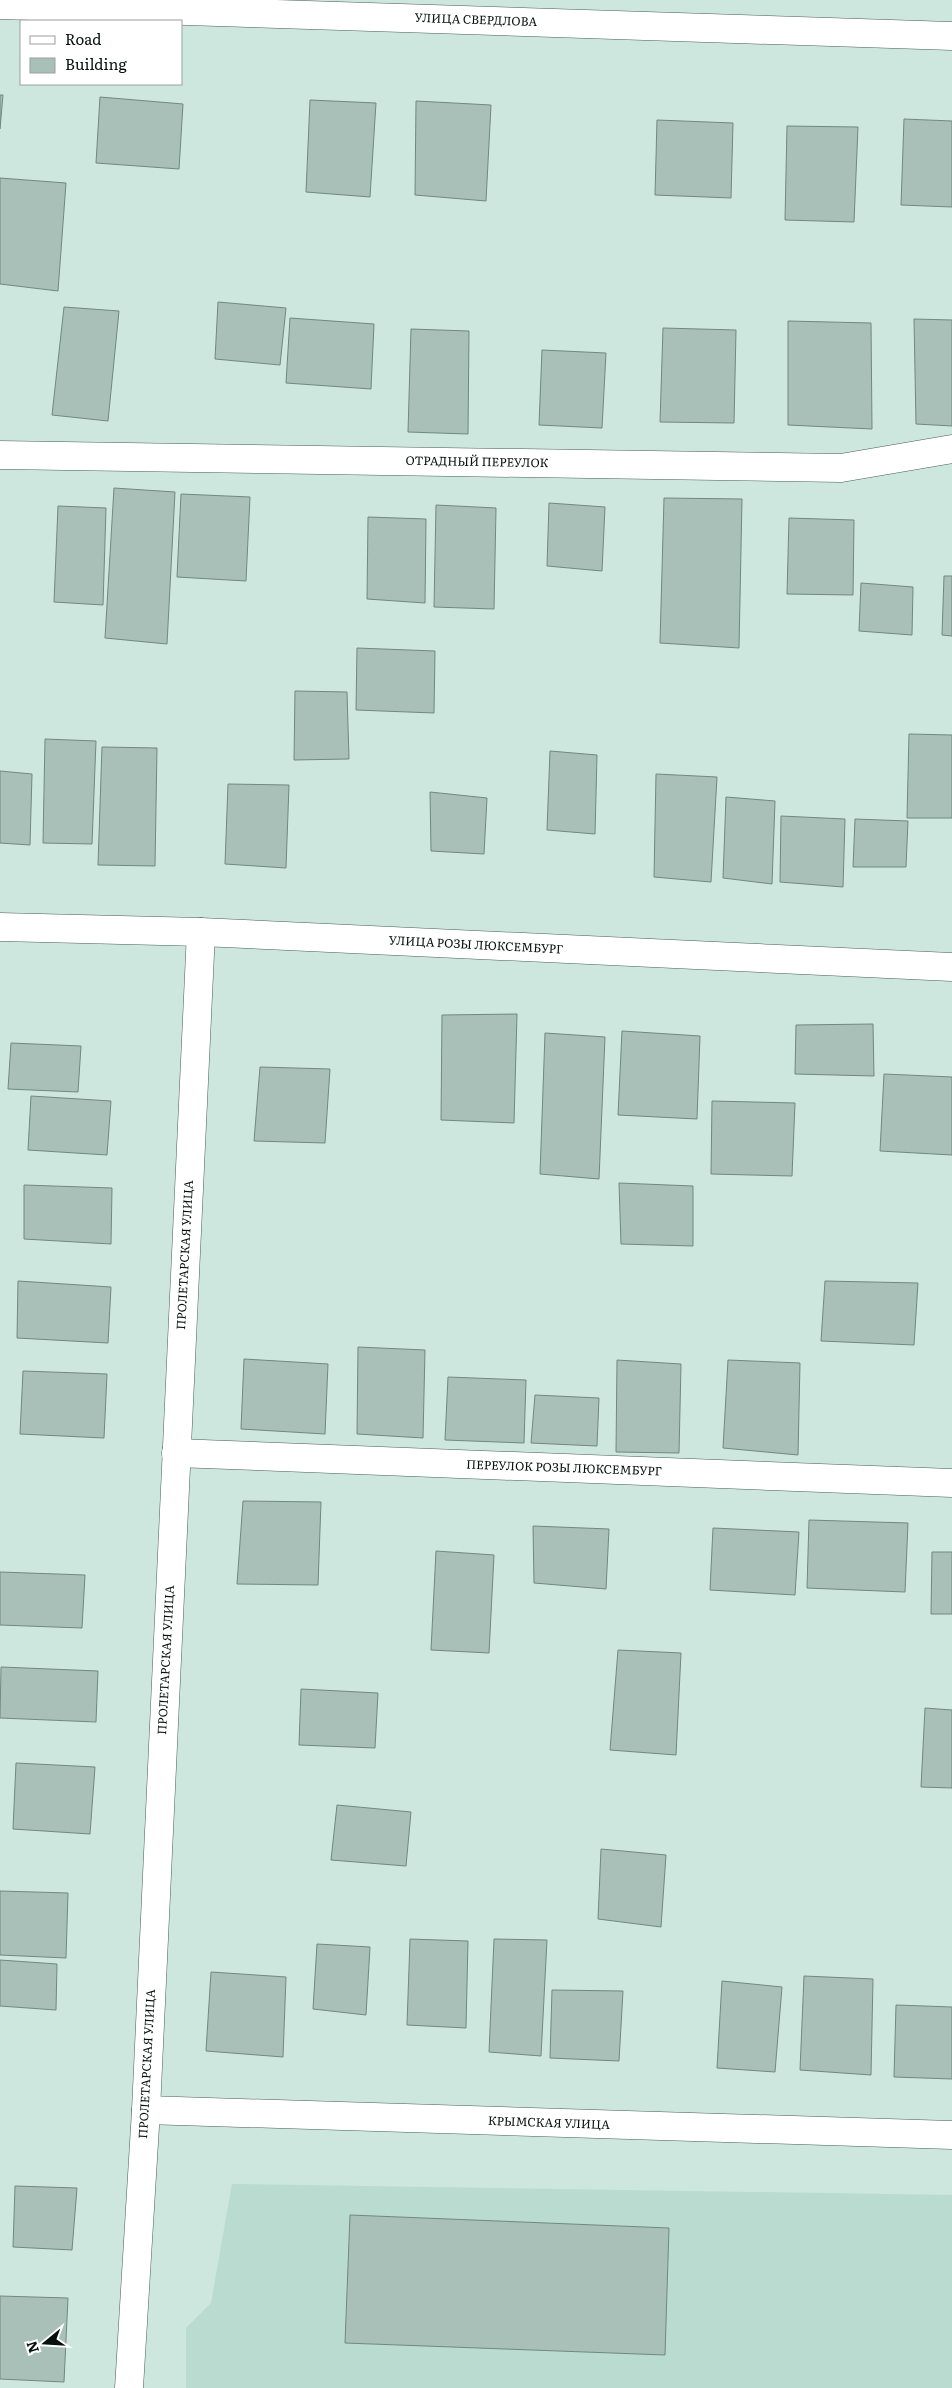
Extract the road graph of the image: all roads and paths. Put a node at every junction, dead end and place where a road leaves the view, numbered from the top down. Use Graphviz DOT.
graph roads {
  1 [pos="0,5"];
  2 [pos="952,36"];
  3 [pos="952,449"];
  4 [pos="0,455"];
  5 [pos="0,927"];
  6 [pos="201,932"];
  7 [pos="952,967"];
  8 [pos="176,1453"];
  9 [pos="952,1483"];
  10 [pos="146,2110"];
  11 [pos="952,2135"];
  12 [pos="128,2388"];
  1 -- 2 [label="street, УЛИЦА СВЕРДЛОВА"];
  3 -- 4 [label="street, ОТРАДНЫЙ ПЕРЕУЛОК"];
  5 -- 6 [label="street, УЛИЦА РОЗЫ ЛЮКСЕМБУРГ"];
  6 -- 7 [label="street, УЛИЦА РОЗЫ ЛЮКСЕМБУРГ"];
  6 -- 8 [label="street, ПРОЛЕТАРСКАЯ УЛИЦА"];
  8 -- 9 [label="street, ПЕРЕУЛОК РОЗЫ ЛЮКСЕМБУРГ"];
  8 -- 10 [label="street, ПРОЛЕТАРСКАЯ УЛИЦА"];
  10 -- 11 [label="street, КРЫМСКАЯ УЛИЦА"];
  10 -- 12 [label="street, ПРОЛЕТАРСКАЯ УЛИЦА"];
}
